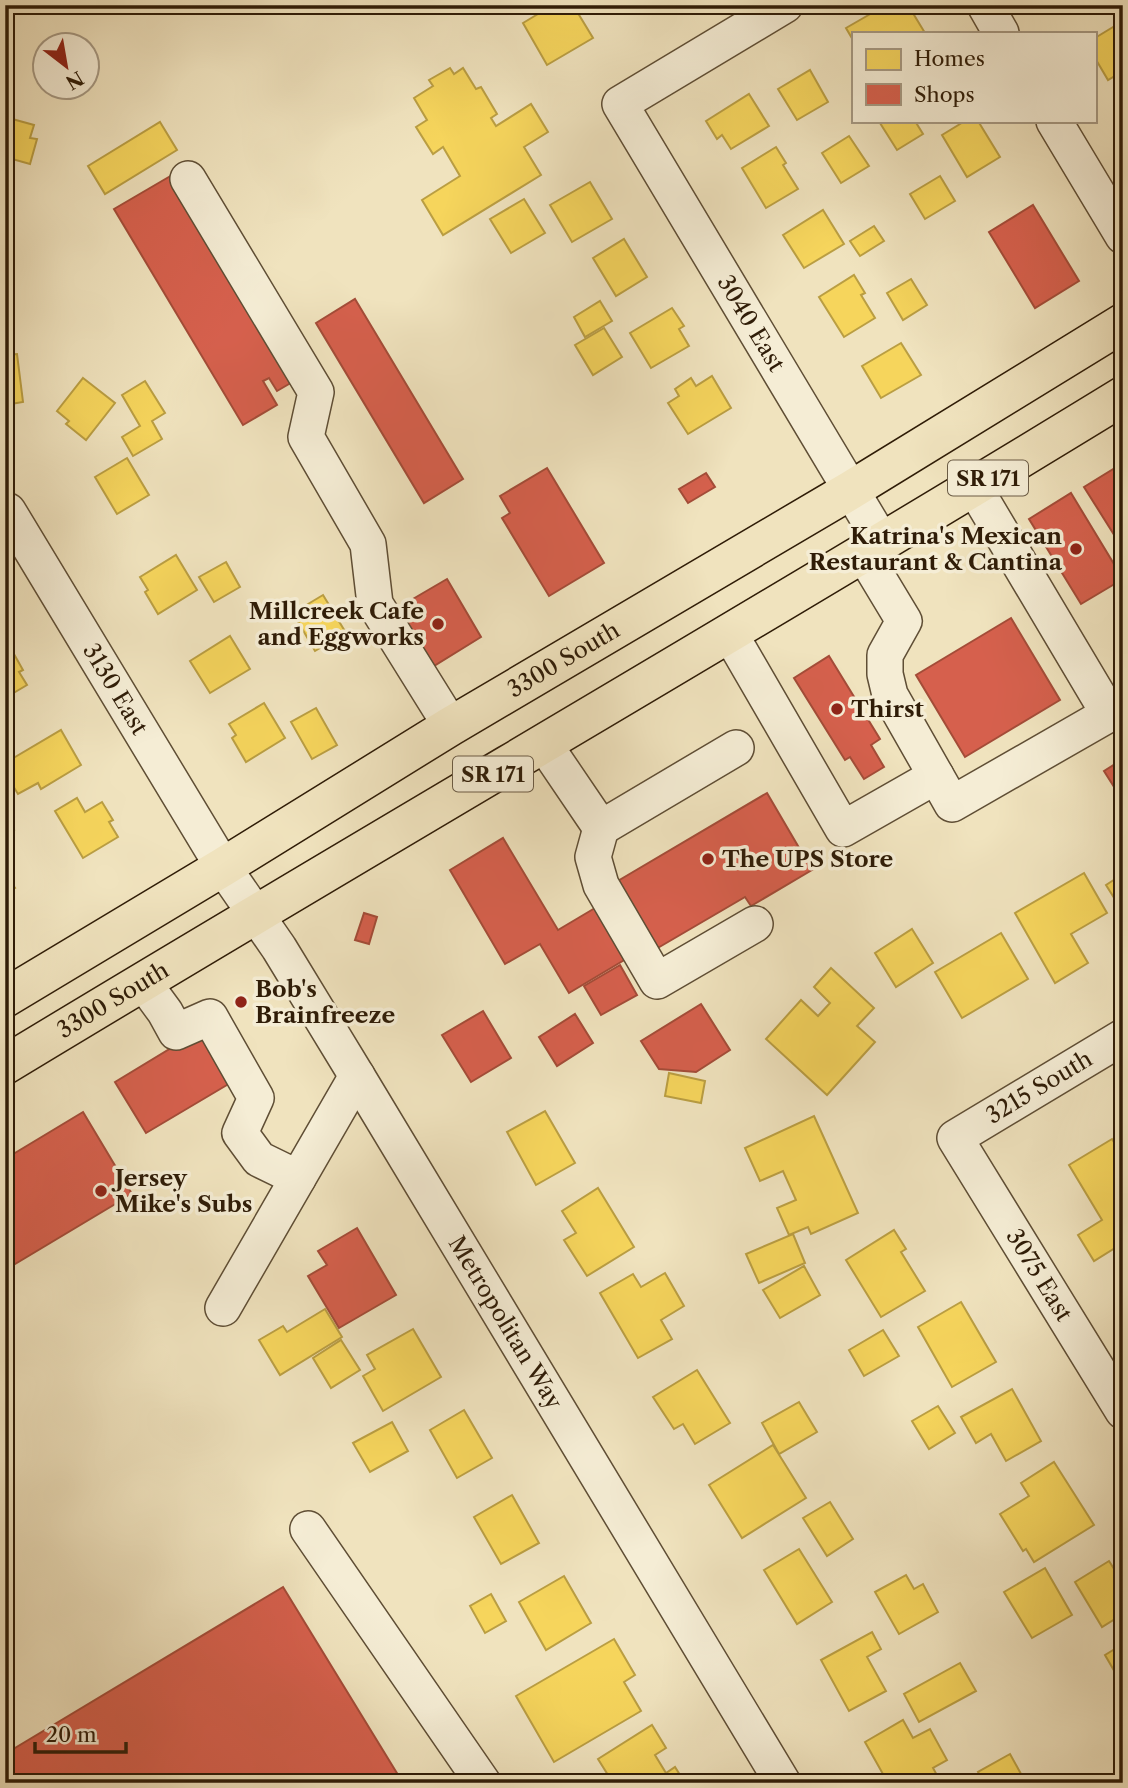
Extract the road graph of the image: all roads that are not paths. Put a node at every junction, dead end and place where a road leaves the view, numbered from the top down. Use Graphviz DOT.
graph roads {
  1 [pos="785,5"];
  2 [pos="985,5"];
  3 [pos="1000,32"];
  4 [pos="1055,122"];
  5 [pos="188,179"];
  6 [pos="1123,236"];
  7 [pos="1123,323"];
  8 [pos="1123,396"];
  9 [pos="974,486"];
  10 [pos="851,490"];
  11 [pos="8,510"];
  12 [pos="872,547"];
  13 [pos="730,634"];
  14 [pos="451,726"];
  15 [pos="544,744"];
  16 [pos="736,748"];
  17 [pos="936,776"];
  18 [pos="601,828"];
  19 [pos="223,867"];
  20 [pos="256,914"];
  21 [pos="755,924"];
  22 [pos="143,982"];
  23 [pos="5,998"];
  24 [pos="1123,1037"];
  25 [pos="5,1065"];
  26 [pos="357,1076"];
  27 [pos="956,1138"];
  28 [pos="298,1178"];
  29 [pos="223,1308"];
  30 [pos="1123,1411"];
  31 [pos="308,1529"];
  32 [pos="483,1783"];
  33 [pos="783,1783"];
  1 -- 10 [label="street, 3040 East"];
  2 -- 3 [label="street"];
  4 -- 6 [label="street"];
  5 -- 14 [label="street"];
  7 -- 10 [label="main road, 3300 South / SR 171"];
  8 -- 9 [label="main road, 3300 South / SR 171"];
  9 -- 12 [label="main road, 3300 South / SR 171"];
  9 -- 17 [label="street"];
  10 -- 12 [label="street, 3040 East"];
  10 -- 14 [label="main road, 3300 South / SR 171"];
  11 -- 19 [label="street, 3130 East"];
  12 -- 13 [label="main road, 3300 South / SR 171"];
  12 -- 17 [label="street, 3040 East"];
  13 -- 15 [label="main road, 3300 South / SR 171"];
  13 -- 17 [label="street"];
  14 -- 19 [label="main road, 3300 South / SR 171"];
  15 -- 18 [label="street"];
  15 -- 20 [label="main road, 3300 South / SR 171"];
  16 -- 18 [label="street"];
  18 -- 21 [label="street"];
  19 -- 20 [label="street, Metropolitan Way"];
  19 -- 23 [label="main road, 3300 South / SR 171"];
  20 -- 22 [label="main road, 3300 South / SR 171"];
  20 -- 26 [label="street, Metropolitan Way"];
  22 -- 25 [label="main road, 3300 South / SR 171"];
  22 -- 28 [label="street"];
  24 -- 27 [label="street, 3215 South"];
  26 -- 28 [label="street"];
  26 -- 33 [label="street, Metropolitan Way"];
  27 -- 30 [label="street, 3075 East"];
  28 -- 29 [label="street"];
  31 -- 32 [label="street"];
}
